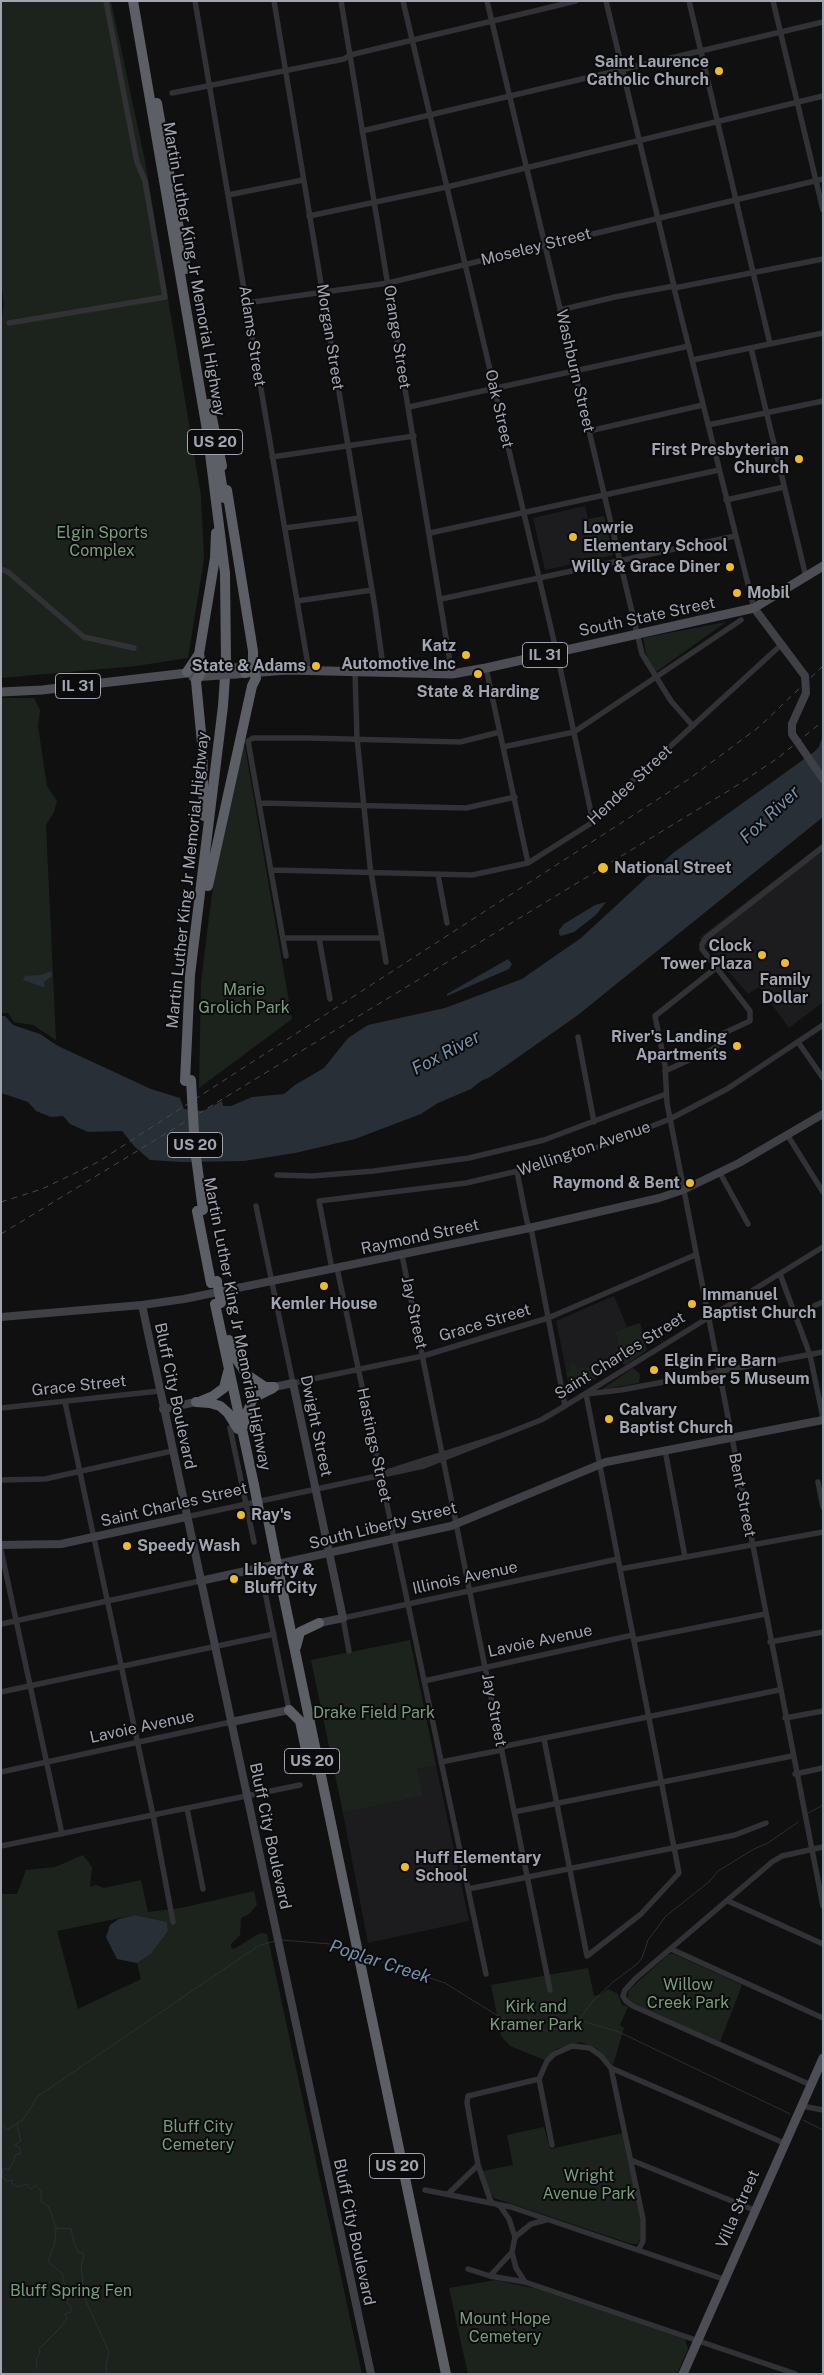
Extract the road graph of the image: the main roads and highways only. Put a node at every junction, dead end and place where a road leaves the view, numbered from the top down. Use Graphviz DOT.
graph roads {
  1 [pos="132,1"];
  2 [pos="139,1"];
  3 [pos="208,400"];
  4 [pos="215,487"];
  5 [pos="823,566"];
  6 [pos="199,654"];
  7 [pos="244,671"];
  8 [pos="187,672"];
  9 [pos="200,673"];
  10 [pos="161,677"];
  11 [pos="1,692"];
  12 [pos="204,890"];
  13 [pos="218,1303"];
  14 [pos="229,1340"];
  15 [pos="228,1366"];
  16 [pos="247,1424"];
  17 [pos="246,1449"];
  18 [pos="257,1484"];
  19 [pos="277,1579"];
  20 [pos="319,1623"];
  21 [pos="296,1653"];
  22 [pos="289,1710"];
  23 [pos="314,1770"];
  24 [pos="352,1942"];
  25 [pos="356,1961"];
  26 [pos="823,2058"];
  27 [pos="441,2374"];
  28 [pos="446,2374"];
  29 [pos="683,2374"];
  1 -- 4 [label="highway, Martin Luther King Jr Memorial Highway / US 20"];
  2 -- 3 [label="highway, Martin Luther King Jr Memorial Highway / US 20"];
  3 -- 7 [label="highway"];
  3 -- 12 [label="highway, Martin Luther King Jr Memorial Highway / US 20"];
  4 -- 6 [label="highway"];
  4 -- 12 [label="highway, Martin Luther King Jr Memorial Highway / US 20"];
  5 -- 7 [label="main road, South State Street / IL 31"];
  6 -- 8 [label="highway"];
  6 -- 9 [label="highway"];
  7 -- 9 [label="main road, South State Street / IL 31, bridge"];
  7 -- 12 [label="highway"];
  8 -- 9 [label="main road, South State Street / IL 31"];
  8 -- 10 [label="main road, South State Street / IL 31"];
  9 -- 10 [label="main road, South State Street / IL 31"];
  9 -- 12 [label="highway"];
  10 -- 11 [label="main road, South State Street / IL 31"];
  12 -- 13 [label="highway, Martin Luther King Jr Memorial Highway / US 20, bridge"];
  13 -- 14 [label="highway, Martin Luther King Jr Memorial Highway / US 20"];
  13 -- 15 [label="highway, Martin Luther King Jr Memorial Highway / US 20"];
  14 -- 16 [label="highway, Martin Luther King Jr Memorial Highway / US 20"];
  14 -- 16 [label="highway"];
  15 -- 17 [label="highway, Martin Luther King Jr Memorial Highway / US 20"];
  15 -- 17 [label="highway"];
  16 -- 18 [label="highway, Martin Luther King Jr Memorial Highway / US 20"];
  17 -- 18 [label="highway, Martin Luther King Jr Memorial Highway / US 20"];
  18 -- 19 [label="highway, Martin Luther King Jr Memorial Highway / US 20, bridge"];
  19 -- 21 [label="highway, Martin Luther King Jr Memorial Highway / US 20"];
  19 -- 23 [label="highway, Martin Luther King Jr Memorial Highway / US 20"];
  20 -- 21 [label="highway"];
  21 -- 24 [label="highway, Martin Luther King Jr Memorial Highway / US 20"];
  22 -- 23 [label="highway"];
  23 -- 24 [label="highway, Martin Luther King Jr Memorial Highway / US 20"];
  24 -- 25 [label="highway, Martin Luther King Jr Memorial Highway / US 20"];
  25 -- 27 [label="highway, Martin Luther King Jr Memorial Highway / US 20"];
  25 -- 28 [label="highway, Martin Luther King Jr Memorial Highway / US 20"];
  26 -- 29 [label="main road, Villa Street"];
}
